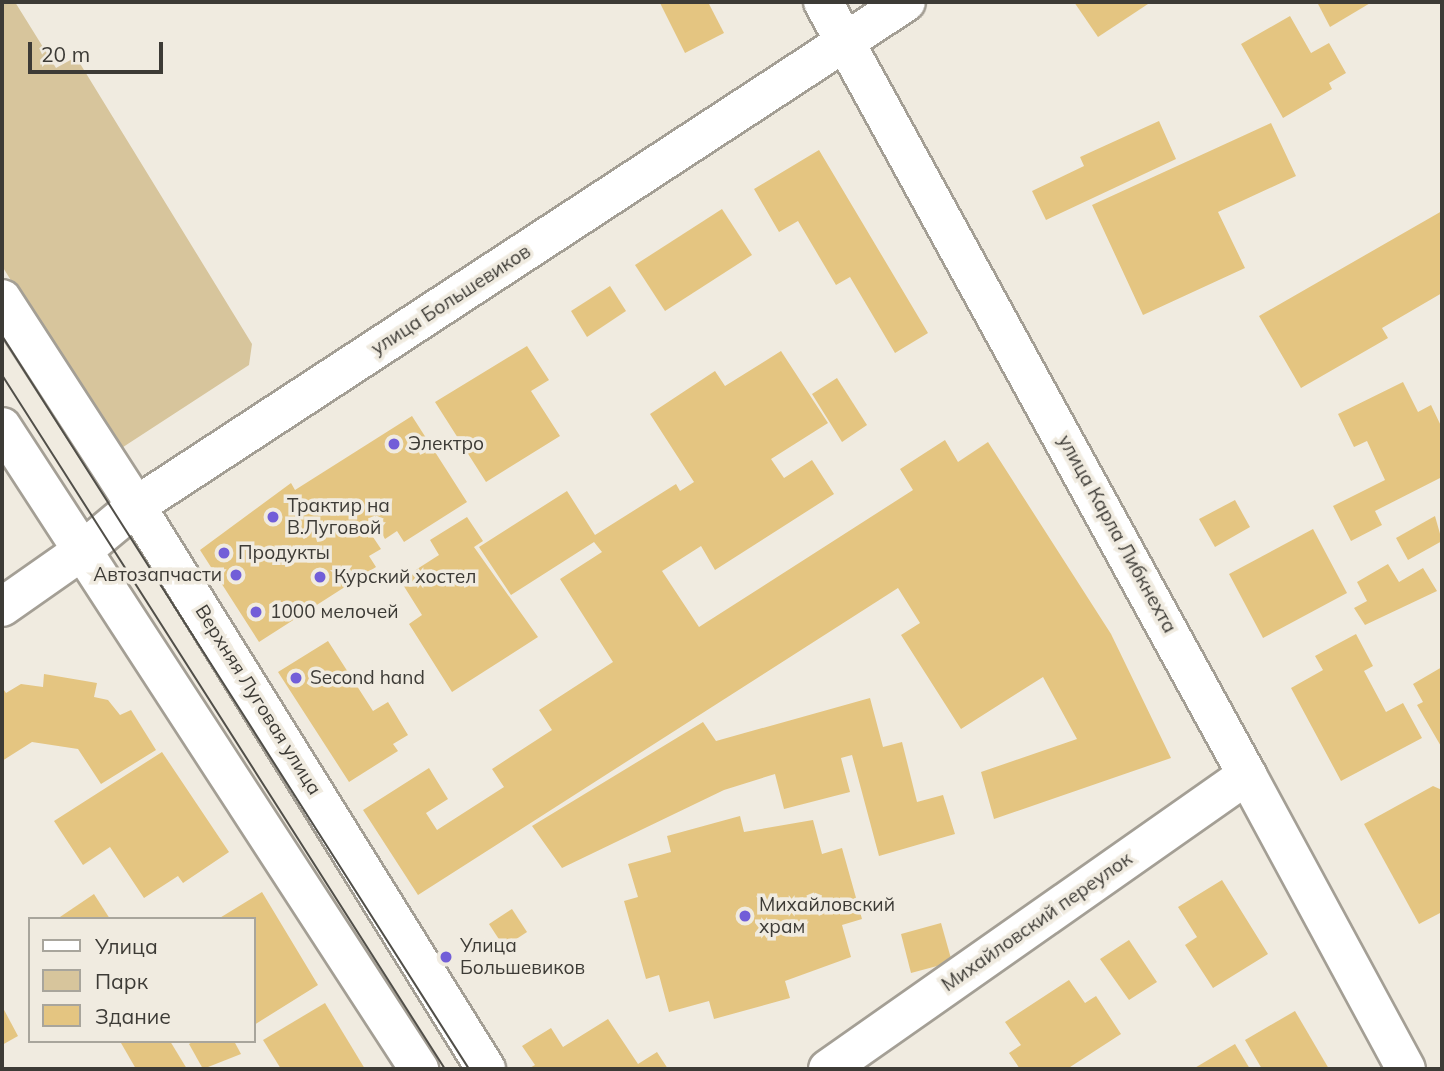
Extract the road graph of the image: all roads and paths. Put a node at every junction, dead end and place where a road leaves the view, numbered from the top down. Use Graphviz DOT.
graph roads {
  1 [pos="823,2"];
  2 [pos="906,2"];
  3 [pos="845,42"];
  4 [pos="2,299"];
  5 [pos="2,427"];
  6 [pos="136,506"];
  7 [pos="82,551"];
  8 [pos="2,607"];
  9 [pos="1247,775"];
  10 [pos="419,1069"];
  11 [pos="486,1069"];
  12 [pos="828,1069"];
  13 [pos="1406,1069"];
  1 -- 3 [label="street, улица Карла Либкнехта"];
  2 -- 3 [label="street, улица Большевиков"];
  3 -- 6 [label="street, улица Большевиков"];
  3 -- 9 [label="street, улица Карла Либкнехта"];
  4 -- 6 [label="street, Верхняя Луговая улица"];
  5 -- 7 [label="street"];
  6 -- 7 [label="street, улица Большевиков"];
  6 -- 11 [label="street, Верхняя Луговая улица"];
  7 -- 8 [label="street, улица Большевиков"];
  7 -- 10 [label="street"];
  9 -- 12 [label="street, Михайловский переулок"];
  9 -- 13 [label="street, улица Карла Либкнехта"];
}
